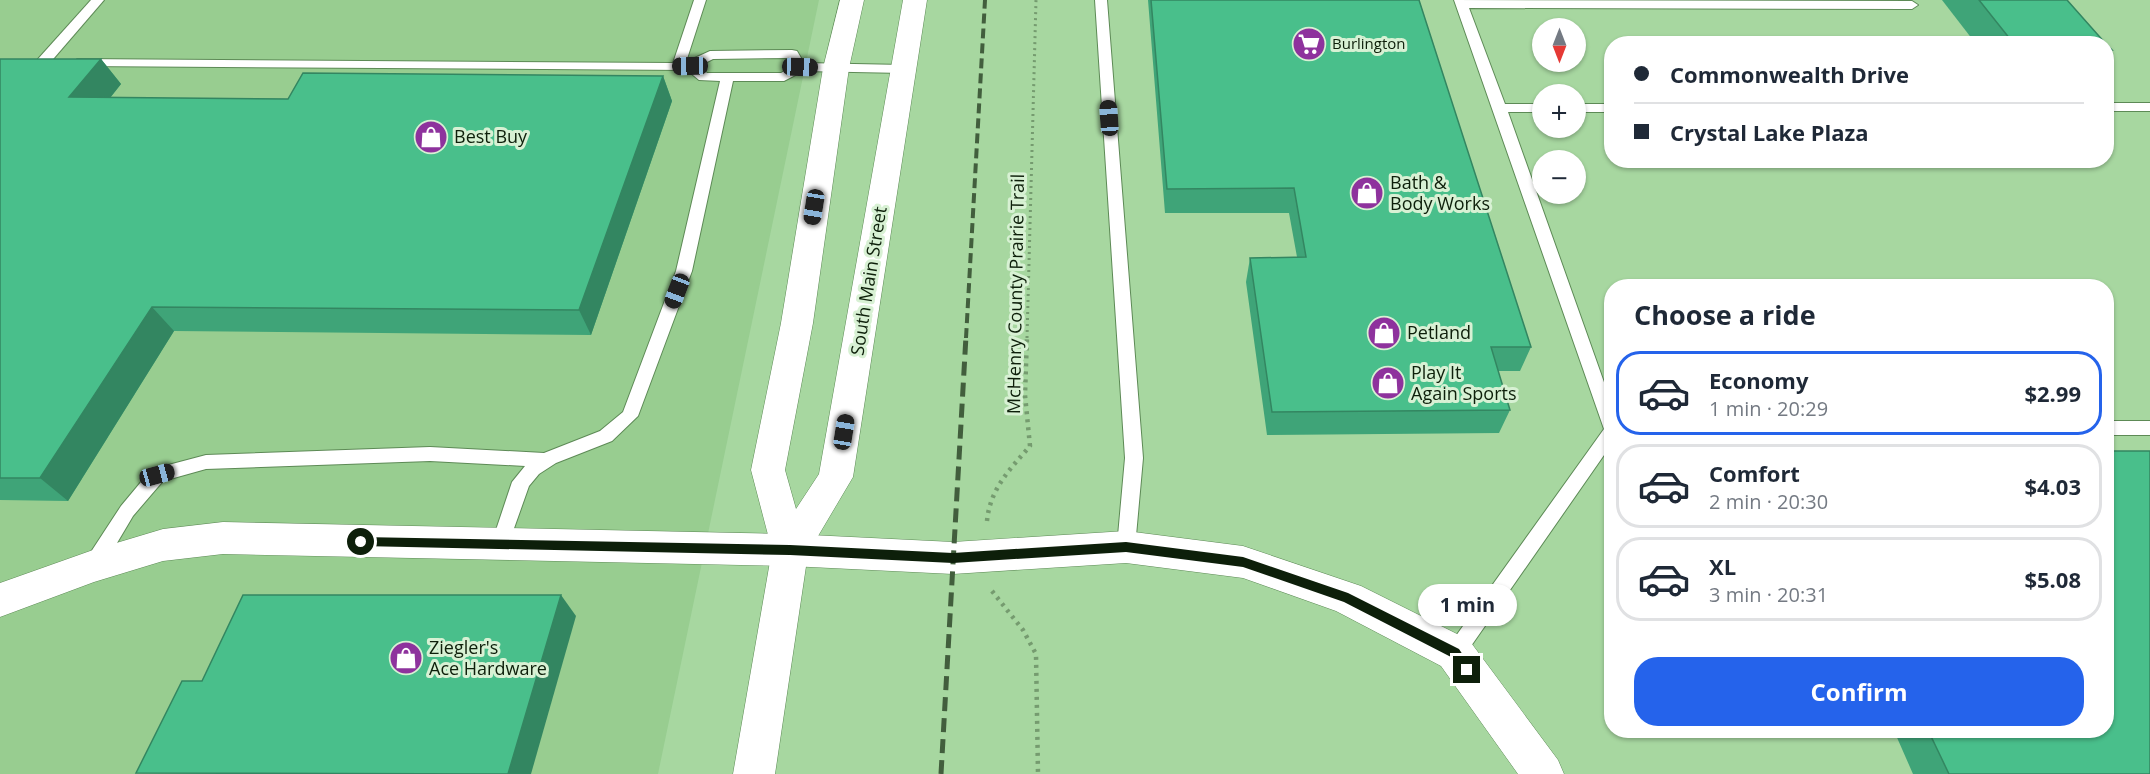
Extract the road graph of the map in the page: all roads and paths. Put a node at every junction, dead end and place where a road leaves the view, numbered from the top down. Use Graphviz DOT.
graph roads {
  1 [pos="98,0"];
  2 [pos="700,0"];
  3 [pos="852,0"];
  4 [pos="915,0"];
  5 [pos="1035,0"];
  6 [pos="1101,0"];
  7 [pos="1460,2"];
  8 [pos="1912,5"];
  9 [pos="684,67"];
  10 [pos="800,67"];
  11 [pos="836,68"];
  12 [pos="904,69"];
  13 [pos="727,77"];
  14 [pos="2114,106"];
  15 [pos="2150,106"];
  16 [pos="1500,108"];
  17 [pos="1532,108"];
  18 [pos="1586,108"];
  19 [pos="1604,108"];
  20 [pos="1604,406"];
  21 [pos="2114,428"];
  22 [pos="2150,428"];
  23 [pos="1604,442"];
  24 [pos="546,460"];
  25 [pos="500,544"];
  26 [pos="1126,547"];
  27 [pos="790,550"];
  28 [pos="988,557"];
  29 [pos="93,566"];
  30 [pos="0,600"];
  31 [pos="1455,653"];
  32 [pos="754,774"];
  33 [pos="1038,774"];
  34 [pos="1543,774"];
  1 -- 9 [label="lane"];
  2 -- 9 [label="lane"];
  3 -- 11 [label="street, South Main Street"];
  4 -- 12 [label="street, South Main Street"];
  5 -- 28 [label="path, McHenry County Prairie Trail"];
  6 -- 26 [label="lane"];
  7 -- 8 [label="lane"];
  7 -- 16 [label="lane"];
  9 -- 10 [label="lane"];
  9 -- 13 [label="lane"];
  10 -- 11 [label="lane"];
  10 -- 13 [label="lane"];
  11 -- 12 [label="lane"];
  11 -- 27 [label="street, South Main Street"];
  12 -- 27 [label="street, South Main Street"];
  13 -- 24 [label="lane"];
  14 -- 15 [label="lane"];
  16 -- 17 [label="lane"];
  16 -- 20 [label="lane"];
  18 -- 19 [label="lane"];
  21 -- 22 [label="lane"];
  23 -- 31 [label="lane"];
  24 -- 25 [label="lane"];
  24 -- 29 [label="lane"];
  25 -- 27 [label="street"];
  25 -- 29 [label="street"];
  26 -- 28 [label="street"];
  26 -- 31 [label="street"];
  27 -- 28 [label="street"];
  27 -- 32 [label="street, South Main Street"];
  28 -- 33 [label="path, McHenry County Prairie Trail"];
  29 -- 30 [label="street"];
  31 -- 34 [label="street"];
}
